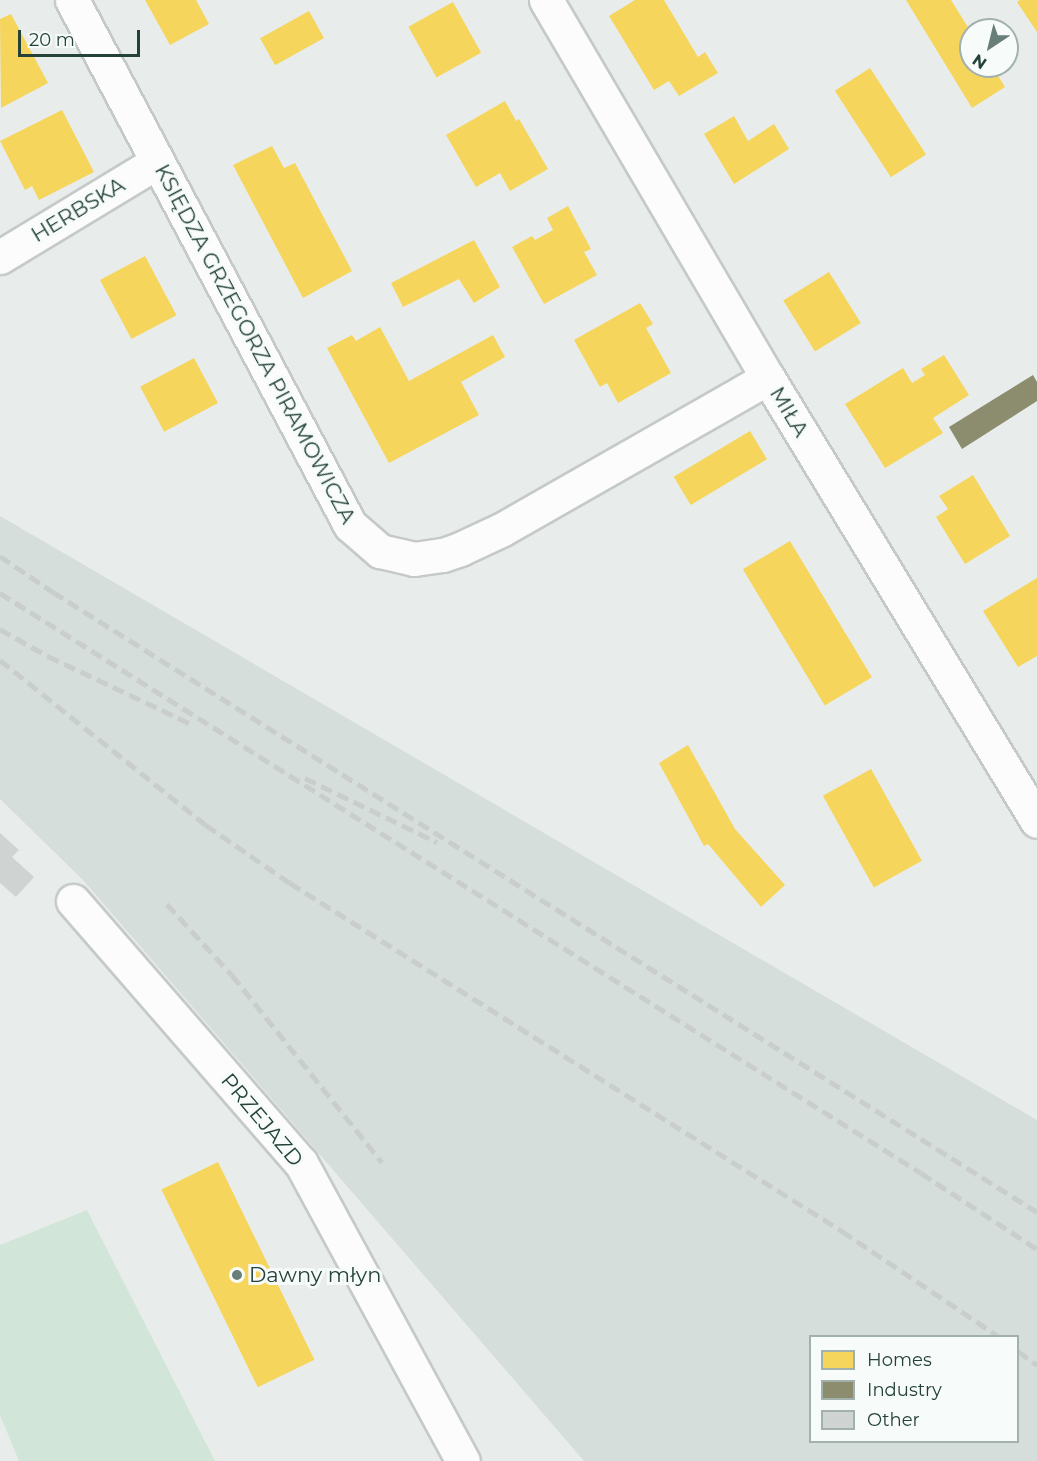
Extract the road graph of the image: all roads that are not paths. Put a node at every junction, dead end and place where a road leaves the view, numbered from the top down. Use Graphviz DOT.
graph roads {
  1 [pos="72,0"];
  2 [pos="546,0"];
  3 [pos="157,162"];
  4 [pos="0,257"];
  5 [pos="768,378"];
  6 [pos="1037,821"];
  7 [pos="73,901"];
  8 [pos="463,1461"];
  1 -- 3 [label="street, KSIĘDZA GRZEGORZA PIRAMOWICZA"];
  2 -- 5 [label="street, MIŁA"];
  3 -- 4 [label="street, HERBSKA"];
  3 -- 5 [label="street, KSIĘDZA GRZEGORZA PIRAMOWICZA"];
  5 -- 6 [label="street, MIŁA"];
  7 -- 8 [label="street, PRZEJAZD"];
}
